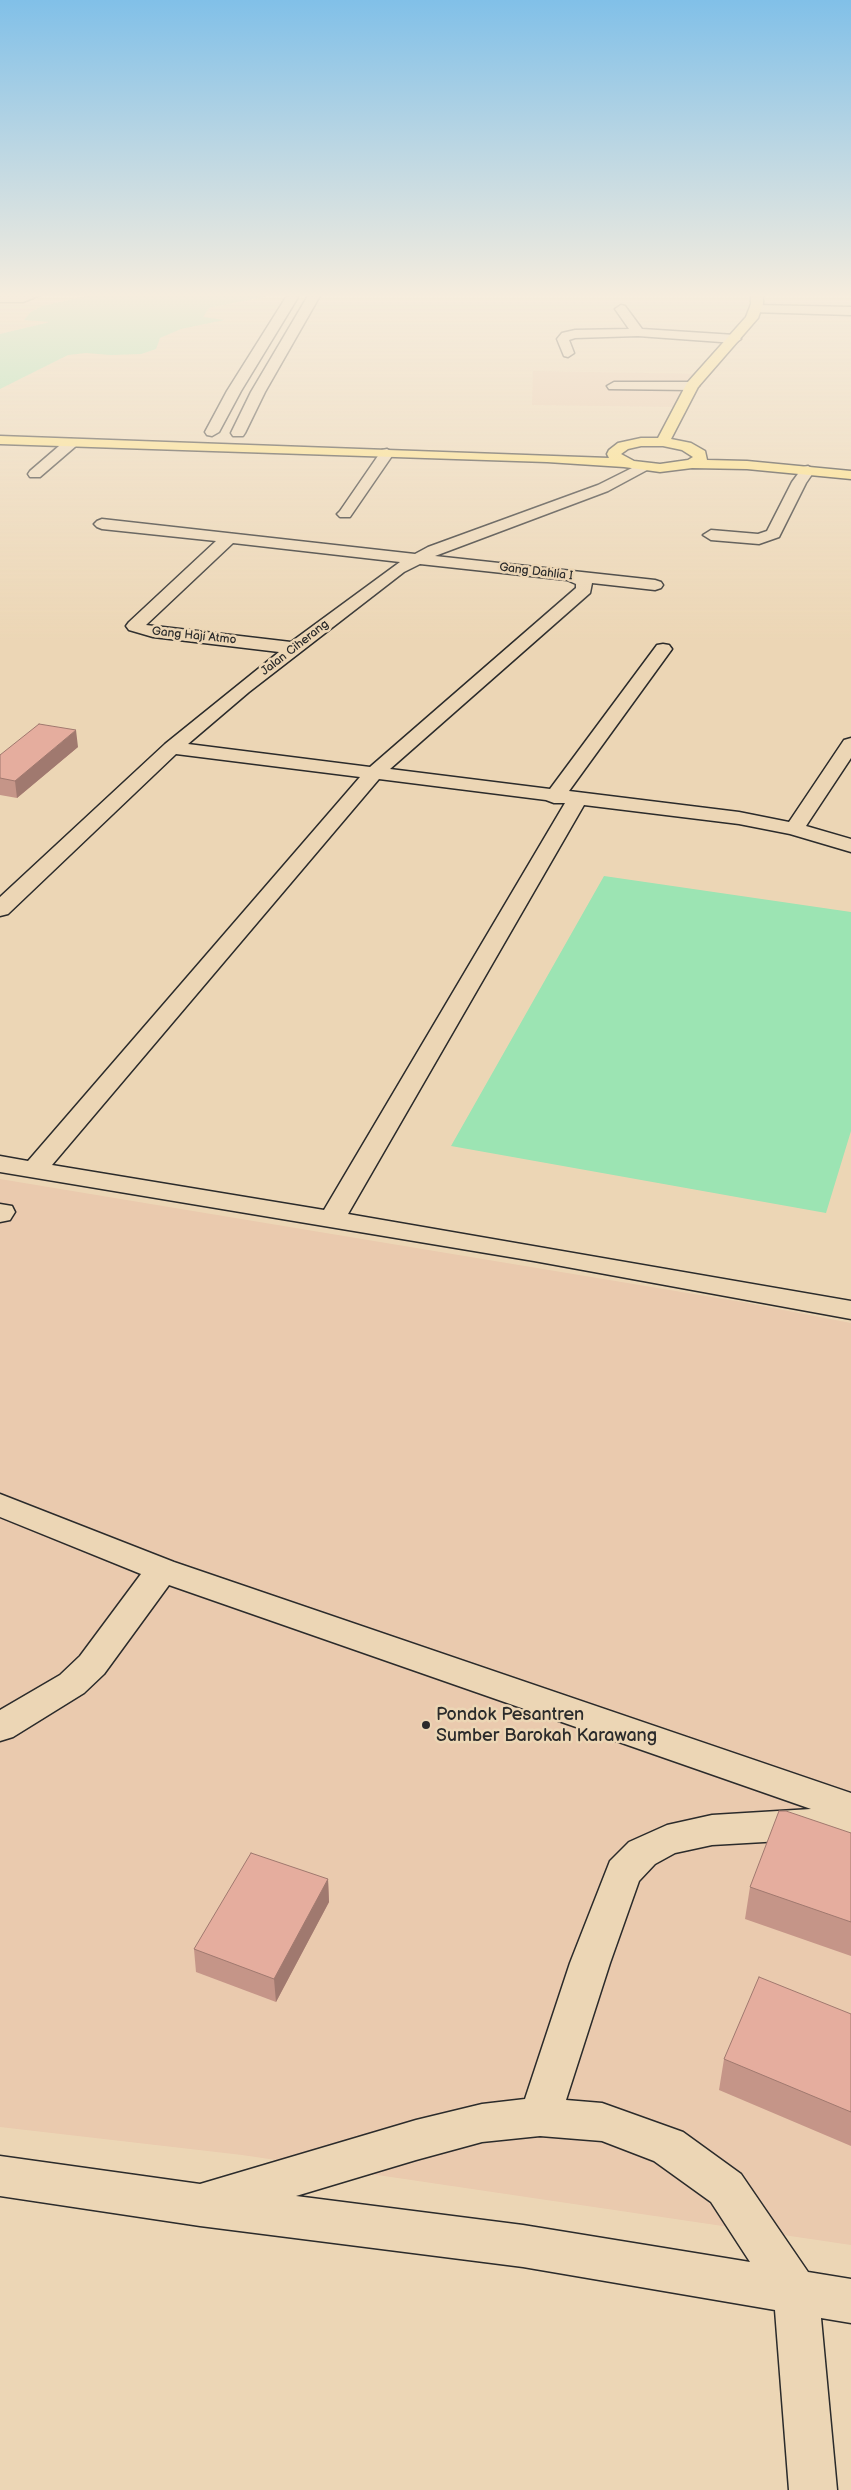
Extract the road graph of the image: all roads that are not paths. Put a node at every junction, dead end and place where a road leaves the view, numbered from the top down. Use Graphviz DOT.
graph roads {
  1 [pos="221,410"];
  2 [pos="249,410"];
  3 [pos="679,410"];
  4 [pos="207,432"];
  5 [pos="238,432"];
  6 [pos="258,433"];
  7 [pos="0,440"];
  8 [pos="663,442"];
  9 [pos="71,443"];
  10 [pos="604,445"];
  11 [pos="623,446"];
  12 [pos="387,453"];
  13 [pos="693,456"];
  14 [pos="851,461"];
  15 [pos="634,465"];
  16 [pos="808,470"];
  17 [pos="35,474"];
  18 [pos="851,475"];
  19 [pos="345,514"];
  20 [pos="102,524"];
  21 [pos="711,534"];
  22 [pos="229,538"];
  23 [pos="416,558"];
  24 [pos="571,576"];
  25 [pos="655,585"];
  26 [pos="294,648"];
  27 [pos="663,649"];
  28 [pos="851,744"];
  29 [pos="172,748"];
  30 [pos="374,774"];
  31 [pos="554,797"];
  32 [pos="577,800"];
  33 [pos="794,829"];
  34 [pos="851,846"];
  35 [pos="0,909"];
  36 [pos="0,1164"];
  37 [pos="34,1170"];
  38 [pos="332,1219"];
  39 [pos="851,1310"];
  40 [pos="0,1505"];
  41 [pos="162,1570"];
  42 [pos="0,1727"];
  43 [pos="851,1808"];
  44 [pos="851,1822"];
  45 [pos="540,2117"];
  46 [pos="0,2176"];
  47 [pos="200,2205"];
  48 [pos="796,2293"];
  49 [pos="851,2302"];
  50 [pos="813,2490"];
  1 -- 4 [label="street"];
  2 -- 5 [label="street"];
  3 -- 8 [label="main road"];
  4 -- 5 [label="main road"];
  5 -- 6 [label="main road"];
  7 -- 9 [label="main road"];
  8 -- 11 [label="main road"];
  8 -- 13 [label="main road"];
  9 -- 12 [label="main road"];
  9 -- 17 [label="street"];
  10 -- 11 [label="main road"];
  11 -- 15 [label="main road"];
  12 -- 15 [label="main road"];
  12 -- 19 [label="street"];
  13 -- 14 [label="main road"];
  13 -- 15 [label="main road"];
  13 -- 16 [label="main road"];
  15 -- 23 [label="street, Jalan Ciherang"];
  16 -- 18 [label="main road"];
  16 -- 21 [label="street"];
  20 -- 22 [label="street, Gang Dahlia I"];
  22 -- 23 [label="street, Gang Dahlia I"];
  22 -- 26 [label="street, Gang Haji Atmo"];
  23 -- 24 [label="street, Gang Dahlia I"];
  23 -- 26 [label="street, Jalan Ciherang"];
  24 -- 25 [label="street, Gang Dahlia I"];
  24 -- 30 [label="street"];
  26 -- 29 [label="street, Jalan Ciherang"];
  27 -- 31 [label="street"];
  28 -- 33 [label="street"];
  29 -- 30 [label="street"];
  29 -- 35 [label="street, Jalan Ciherang"];
  30 -- 31 [label="street"];
  30 -- 37 [label="street"];
  31 -- 32 [label="street"];
  32 -- 33 [label="street"];
  32 -- 38 [label="street"];
  33 -- 34 [label="street"];
  36 -- 37 [label="street"];
  37 -- 38 [label="street"];
  38 -- 39 [label="street"];
  40 -- 41 [label="street"];
  41 -- 42 [label="street"];
  41 -- 43 [label="street"];
  44 -- 45 [label="street"];
  45 -- 47 [label="street"];
  45 -- 48 [label="street"];
  46 -- 47 [label="street"];
  47 -- 48 [label="street"];
  48 -- 49 [label="street"];
  48 -- 50 [label="street"];
}
